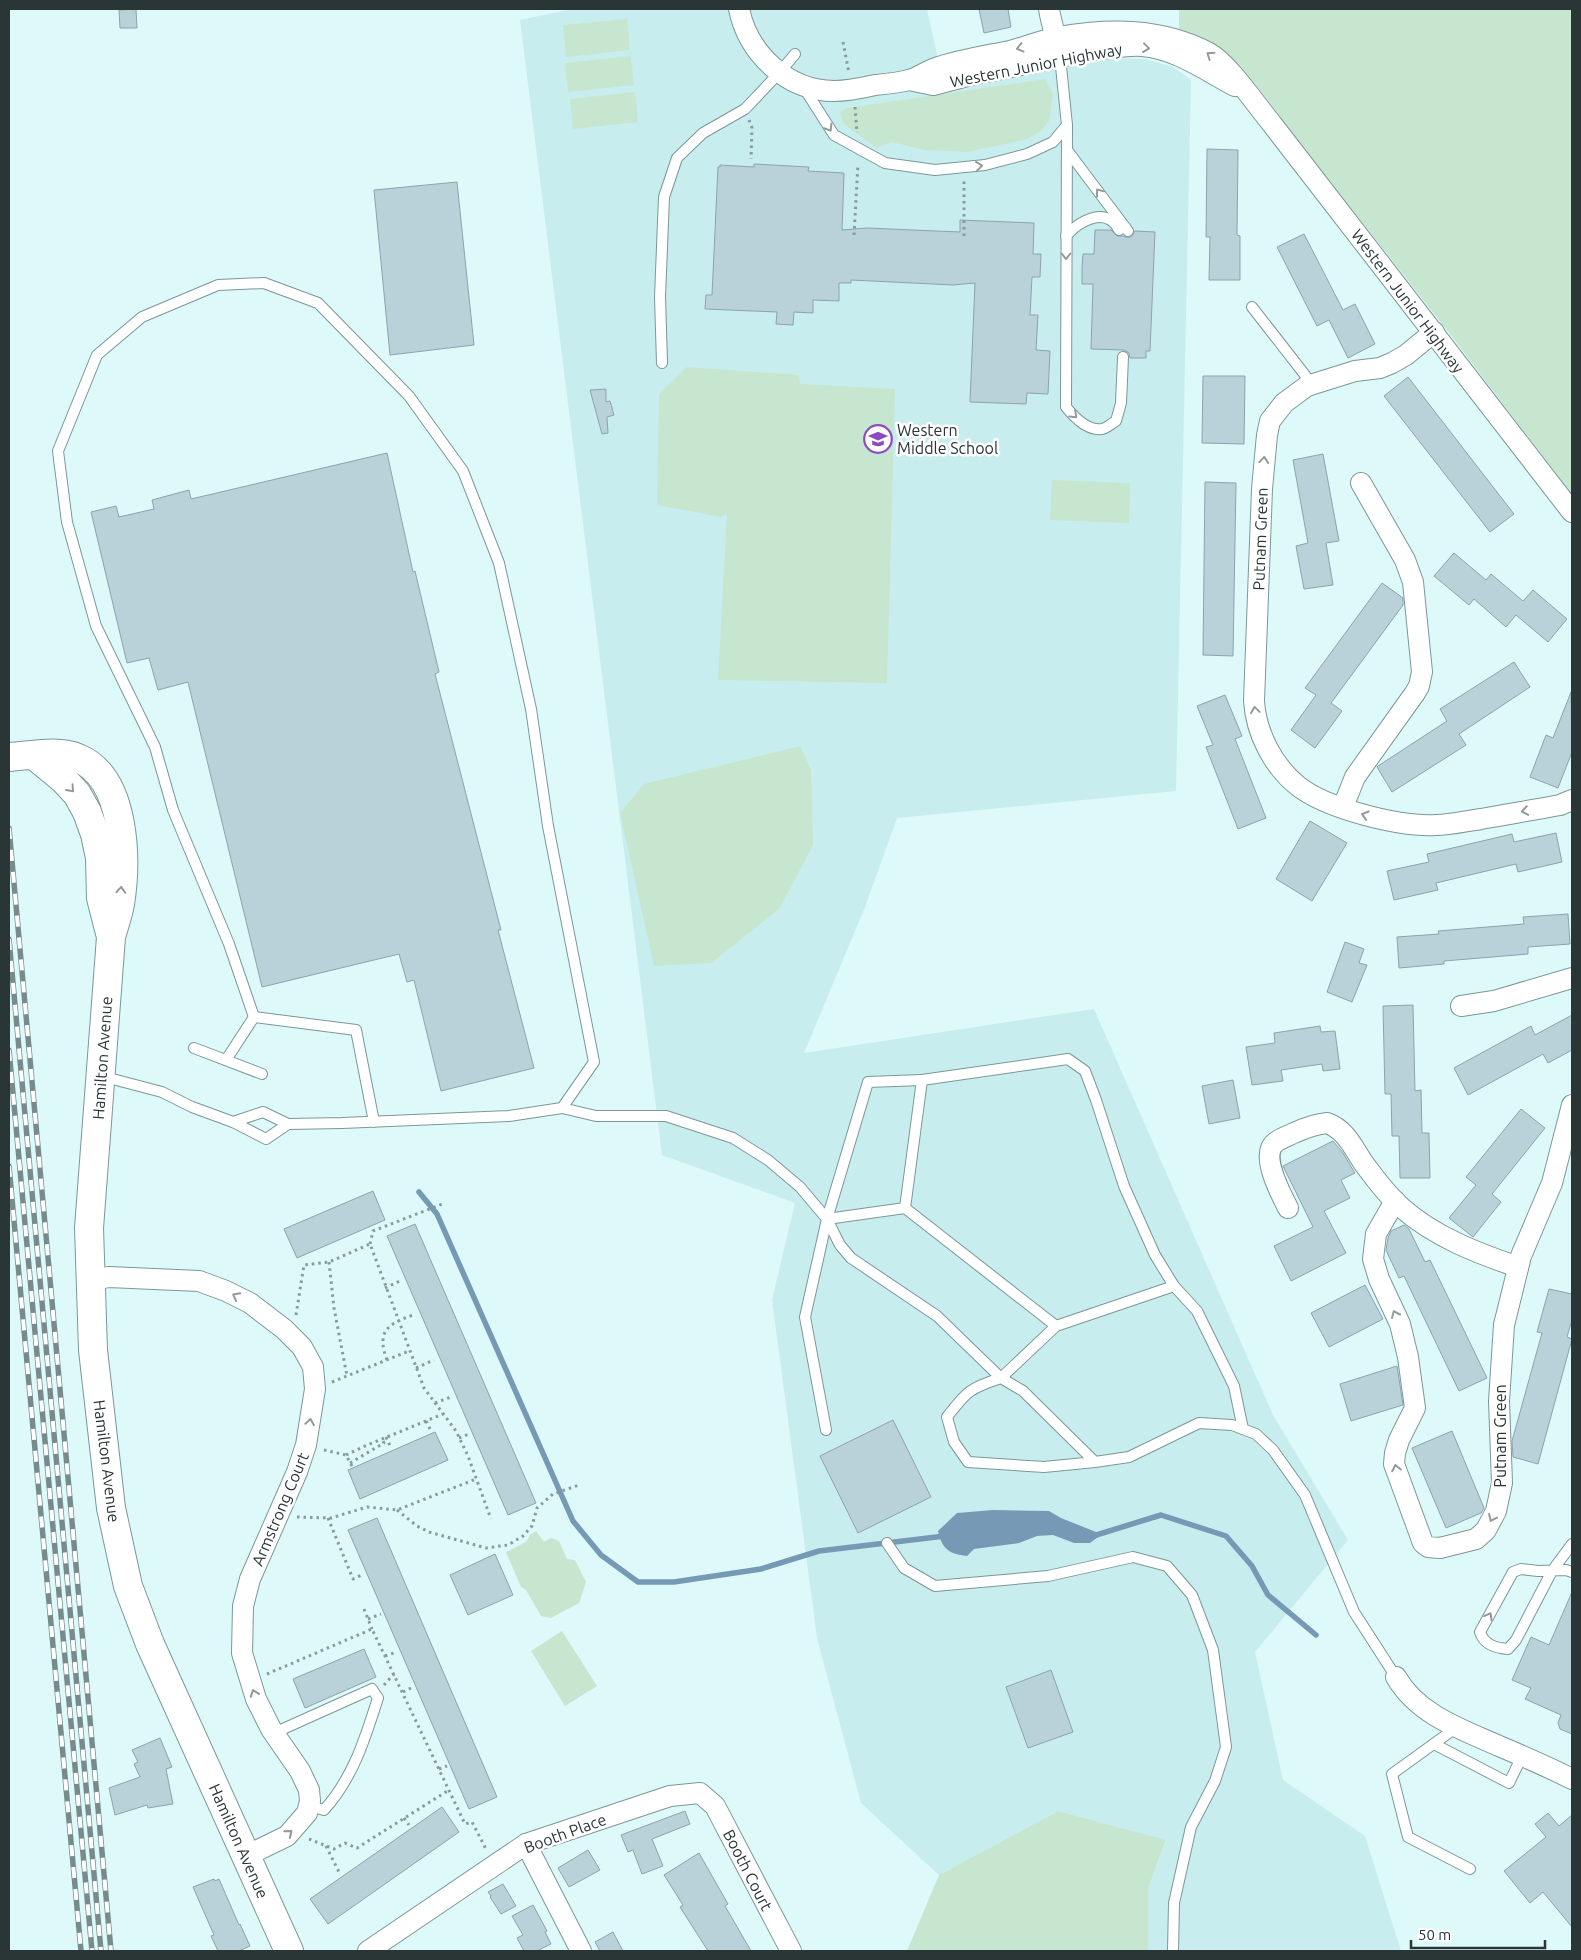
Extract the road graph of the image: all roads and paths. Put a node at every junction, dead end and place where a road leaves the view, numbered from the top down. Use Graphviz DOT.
graph roads {
  1 [pos="739,9"];
  2 [pos="1049,9"];
  3 [pos="1057,38"];
  4 [pos="795,54"];
  5 [pos="1060,57"];
  6 [pos="780,72"];
  7 [pos="909,80"];
  8 [pos="803,86"];
  9 [pos="1244,90"];
  10 [pos="745,108"];
  11 [pos="1067,125"];
  12 [pos="1067,150"];
  13 [pos="750,159"];
  14 [pos="965,167"];
  15 [pos="964,236"];
  16 [pos="1066,236"];
  17 [pos="1252,307"];
  18 [pos="1434,332"];
  19 [pos="1123,357"];
  20 [pos="662,363"];
  21 [pos="1312,384"];
  22 [pos="1361,483"];
  23 [pos="1572,512"];
  24 [pos="22,756"];
  25 [pos="1572,800"];
  26 [pos="1343,807"];
  27 [pos="1572,978"];
  28 [pos="1461,1006"];
  29 [pos="254,1017"];
  30 [pos="194,1048"];
  31 [pos="226,1060"];
  32 [pos="262,1074"];
  33 [pos="101,1076"];
  34 [pos="922,1080"];
  35 [pos="1572,1105"];
  36 [pos="562,1108"];
  37 [pos="233,1122"];
  38 [pos="374,1122"];
  39 [pos="288,1124"];
  40 [pos="1395,1201"];
  41 [pos="446,1203"];
  42 [pos="904,1208"];
  43 [pos="1288,1208"];
  44 [pos="827,1219"];
  45 [pos="370,1244"];
  46 [pos="303,1259"];
  47 [pos="329,1262"];
  48 [pos="304,1265"];
  49 [pos="1518,1267"];
  50 [pos="90,1280"];
  51 [pos="400,1281"];
  52 [pos="1174,1286"];
  53 [pos="386,1288"];
  54 [pos="413,1315"];
  55 [pos="398,1321"];
  56 [pos="1056,1326"];
  57 [pos="284,1329"];
  58 [pos="409,1351"];
  59 [pos="387,1360"];
  60 [pos="434,1360"];
  61 [pos="416,1368"];
  62 [pos="347,1376"];
  63 [pos="1001,1378"];
  64 [pos="315,1389"];
  65 [pos="450,1397"];
  66 [pos="435,1403"];
  67 [pos="443,1414"];
  68 [pos="426,1421"];
  69 [pos="430,1429"];
  70 [pos="1243,1429"];
  71 [pos="826,1430"];
  72 [pos="469,1434"];
  73 [pos="384,1438"];
  74 [pos="460,1438"];
  75 [pos="306,1445"];
  76 [pos="390,1446"];
  77 [pos="346,1455"];
  78 [pos="1095,1462"];
  79 [pos="476,1479"];
  80 [pos="579,1485"];
  81 [pos="397,1510"];
  82 [pos="280,1512"];
  83 [pos="328,1518"];
  84 [pos="491,1519"];
  85 [pos="886,1543"];
  86 [pos="1572,1544"];
  87 [pos="1552,1571"];
  88 [pos="1572,1572"];
  89 [pos="364,1574"];
  90 [pos="364,1609"];
  91 [pos="381,1614"];
  92 [pos="368,1619"];
  93 [pos="372,1629"];
  94 [pos="397,1652"];
  95 [pos="385,1656"];
  96 [pos="1396,1677"];
  97 [pos="250,1682"];
  98 [pos="412,1688"];
  99 [pos="402,1692"];
  100 [pos="1457,1727"];
  101 [pos="274,1733"];
  102 [pos="1434,1744"];
  103 [pos="1522,1756"];
  104 [pos="447,1766"];
  105 [pos="439,1769"];
  106 [pos="1572,1779"];
  107 [pos="449,1790"];
  108 [pos="700,1793"];
  109 [pos="309,1806"];
  110 [pos="404,1818"];
  111 [pos="408,1825"];
  112 [pos="292,1831"];
  113 [pos="526,1844"];
  114 [pos="326,1846"];
  115 [pos="246,1856"];
  116 [pos="494,1866"];
  117 [pos="1470,1869"];
  118 [pos="339,1872"];
  119 [pos="289,1951"];
  120 [pos="368,1951"];
  121 [pos="581,1951"];
  122 [pos="791,1951"];
  123 [pos="1173,1951"];
  1 -- 6 [label="street, Western Junior Highway"];
  2 -- 3 [label="street"];
  3 -- 5 [label="street"];
  3 -- 7 [label="street, Western Junior Highway, one-way"];
  9 -- 3 [label="street, Western Junior Highway, one-way"];
  4 -- 6 [label="lane"];
  5 -- 7 [label="street, Western Junior Highway"];
  5 -- 9 [label="street, Western Junior Highway, one-way"];
  5 -- 11 [label="lane"];
  6 -- 8 [label="street, Western Junior Highway"];
  6 -- 10 [label="lane"];
  7 -- 8 [label="street, Western Junior Highway"];
  8 -- 14 [label="lane, one-way"];
  9 -- 18 [label="street, Western Junior Highway"];
  10 -- 13 [label="path"];
  10 -- 20 [label="lane"];
  11 -- 12 [label="lane"];
  14 -- 11 [label="lane, one-way"];
  12 -- 16 [label="lane"];
  16 -- 12 [label="lane, one-way"];
  14 -- 15 [label="path"];
  16 -- 19 [label="lane, one-way"];
  17 -- 21 [label="lane"];
  18 -- 21 [label="street, Putnam Green"];
  18 -- 23 [label="street, Western Junior Highway"];
  26 -- 21 [label="street, Putnam Green, one-way"];
  22 -- 26 [label="street"];
  24 -- 33 [label="main road, Hamilton Avenue"];
  25 -- 26 [label="street, Putnam Green, one-way"];
  27 -- 28 [label="street"];
  29 -- 31 [label="lane"];
  29 -- 36 [label="lane"];
  29 -- 38 [label="lane"];
  30 -- 31 [label="lane"];
  31 -- 32 [label="lane"];
  33 -- 37 [label="lane"];
  33 -- 50 [label="main road, Hamilton Avenue"];
  34 -- 42 [label="lane"];
  34 -- 44 [label="lane"];
  34 -- 52 [label="lane"];
  35 -- 49 [label="street, Putnam Green"];
  36 -- 38 [label="lane"];
  36 -- 44 [label="lane"];
  37 -- 39 [label="lane"];
  37 -- 39 [label="lane"];
  38 -- 39 [label="lane"];
  40 -- 43 [label="street"];
  40 -- 49 [label="street"];
  49 -- 40 [label="street, Putnam Green, one-way"];
  41 -- 45 [label="path"];
  42 -- 44 [label="lane"];
  42 -- 56 [label="lane"];
  44 -- 63 [label="lane"];
  44 -- 71 [label="lane"];
  45 -- 47 [label="path"];
  45 -- 53 [label="path"];
  46 -- 48 [label="path"];
  47 -- 48 [label="path"];
  47 -- 62 [label="path"];
  48 -- 57 [label="path"];
  57 -- 50 [label="street, Armstrong Court, one-way"];
  50 -- 115 [label="main road, Hamilton Avenue"];
  51 -- 53 [label="path"];
  52 -- 56 [label="lane"];
  52 -- 70 [label="lane"];
  53 -- 55 [label="path"];
  54 -- 55 [label="path"];
  55 -- 58 [label="path"];
  55 -- 59 [label="path"];
  56 -- 63 [label="lane"];
  57 -- 64 [label="street, Armstrong Court"];
  58 -- 59 [label="path"];
  58 -- 61 [label="path"];
  59 -- 62 [label="path"];
  60 -- 61 [label="path"];
  61 -- 66 [label="path"];
  62 -- 64 [label="path"];
  63 -- 78 [label="lane"];
  63 -- 78 [label="lane"];
  75 -- 64 [label="street, Armstrong Court, one-way"];
  65 -- 66 [label="path"];
  66 -- 67 [label="path"];
  67 -- 68 [label="path"];
  67 -- 74 [label="path"];
  68 -- 69 [label="path"];
  68 -- 73 [label="path"];
  70 -- 78 [label="lane"];
  70 -- 96 [label="lane"];
  72 -- 74 [label="path"];
  73 -- 76 [label="path"];
  73 -- 77 [label="path"];
  73 -- 77 [label="path"];
  74 -- 79 [label="path"];
  75 -- 77 [label="path"];
  75 -- 82 [label="street, Armstrong Court"];
  79 -- 81 [label="path"];
  79 -- 84 [label="path"];
  80 -- 81 [label="path"];
  81 -- 83 [label="path"];
  82 -- 83 [label="path"];
  82 -- 97 [label="street, Armstrong Court"];
  83 -- 89 [label="path"];
  85 -- 123 [label="lane"];
  86 -- 87 [label="lane"];
  87 -- 87 [label="lane, one-way"];
  87 -- 88 [label="lane"];
  90 -- 92 [label="path"];
  91 -- 92 [label="path"];
  92 -- 93 [label="path"];
  93 -- 95 [label="path"];
  93 -- 97 [label="path"];
  94 -- 95 [label="path"];
  95 -- 99 [label="path"];
  96 -- 100 [label="street"];
  101 -- 97 [label="street, Armstrong Court, one-way"];
  98 -- 99 [label="path"];
  99 -- 105 [label="path"];
  100 -- 102 [label="lane"];
  100 -- 103 [label="street"];
  101 -- 109 [label="street, Armstrong Court"];
  101 -- 109 [label="lane"];
  102 -- 103 [label="lane"];
  102 -- 117 [label="lane"];
  103 -- 106 [label="street"];
  104 -- 105 [label="path"];
  105 -- 107 [label="path"];
  107 -- 110 [label="path"];
  107 -- 116 [label="path"];
  108 -- 113 [label="street, Booth Place"];
  108 -- 122 [label="street, Booth Court"];
  109 -- 112 [label="street"];
  110 -- 111 [label="path"];
  110 -- 114 [label="path"];
  112 -- 114 [label="path"];
  115 -- 112 [label="street, one-way"];
  113 -- 116 [label="street, Booth Place"];
  113 -- 121 [label="street"];
  114 -- 118 [label="path"];
  115 -- 119 [label="main road, Hamilton Avenue"];
  116 -- 120 [label="street, Booth Place"];
}
